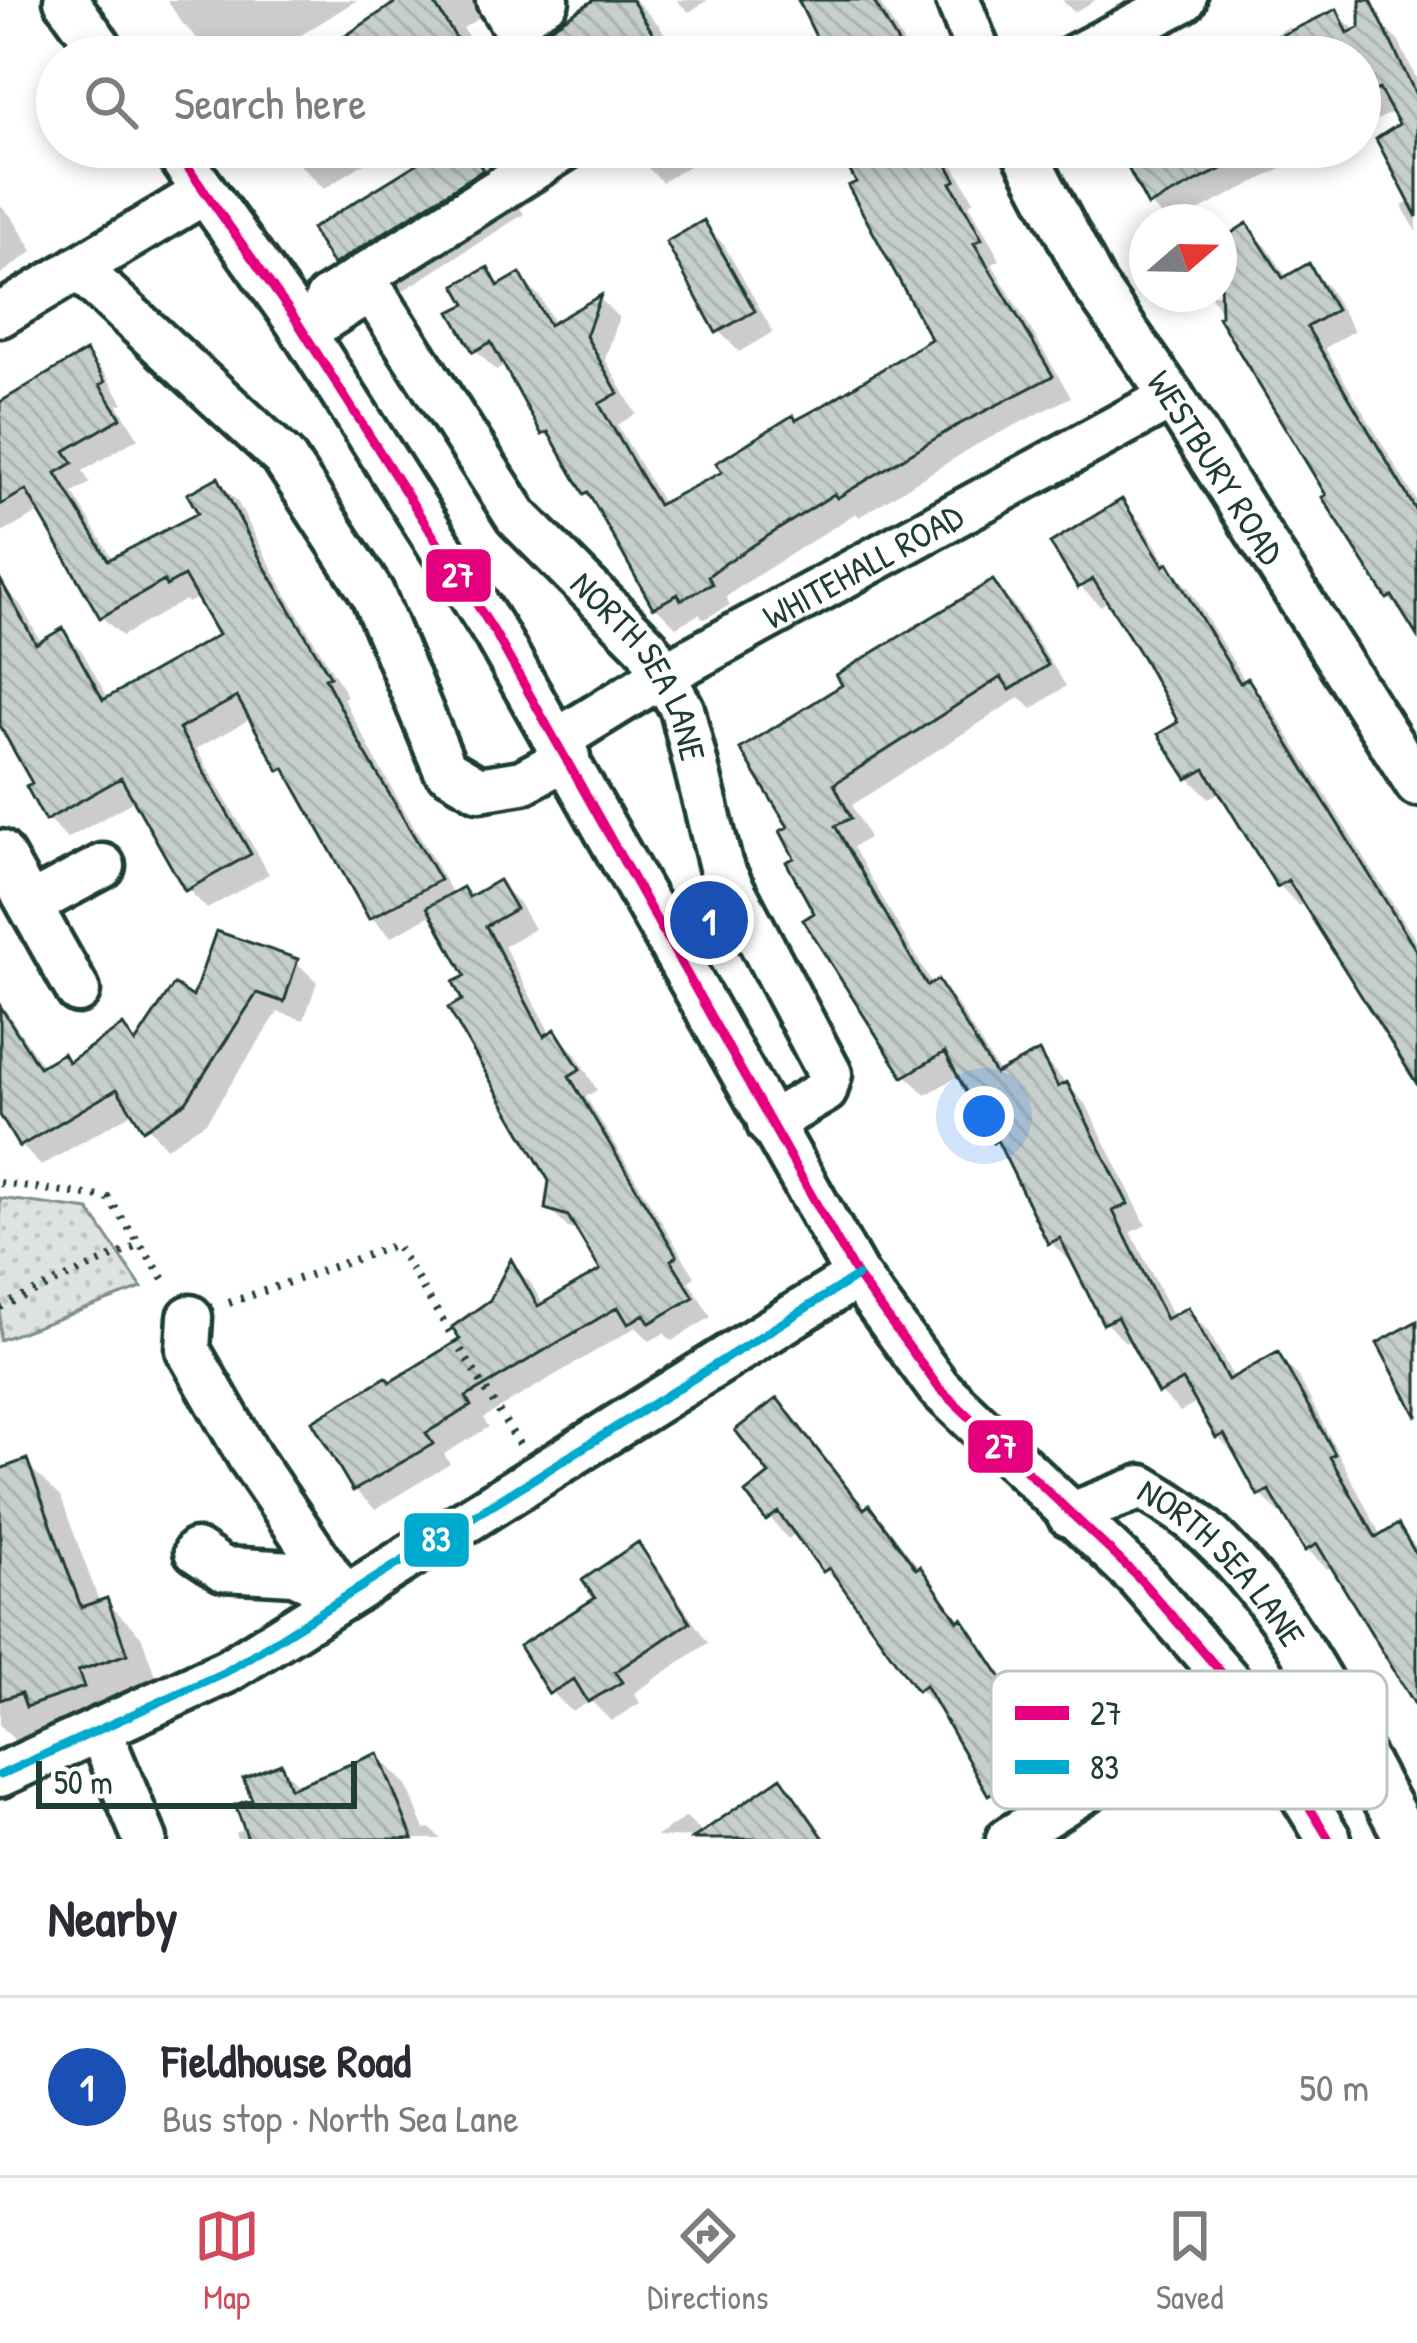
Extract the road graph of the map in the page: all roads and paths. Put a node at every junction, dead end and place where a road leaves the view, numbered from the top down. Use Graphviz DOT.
graph roads {
  1 [pos="66,0"];
  2 [pos="958,0"];
  3 [pos="1184,0"];
  4 [pos="92,36"];
  5 [pos="972,36"];
  6 [pos="1115,36"];
  7 [pos="187,168"];
  8 [pos="536,168"];
  9 [pos="1033,168"];
  10 [pos="205,192"];
  11 [pos="78,268"];
  12 [pos="0,315"];
  13 [pos="300,326"];
  14 [pos="1172,397"];
  15 [pos="663,675"];
  16 [pos="563,748"];
  17 [pos="1417,784"];
  18 [pos="0,852"];
  19 [pos="103,866"];
  20 [pos="30,905"];
  21 [pos="78,991"];
  22 [pos="769,1124"];
  23 [pos="0,1184"];
  24 [pos="140,1245"];
  25 [pos="857,1276"];
  26 [pos="0,1307"];
  27 [pos="190,1317"];
  28 [pos="537,1473"];
  29 [pos="1069,1515"];
  30 [pos="196,1551"];
  31 [pos="338,1601"];
  32 [pos="1220,1671"];
  33 [pos="1313,1671"];
  34 [pos="99,1729"];
  35 [pos="0,1775"];
  36 [pos="1387,1803"];
  37 [pos="1056,1809"];
  38 [pos="1311,1809"];
  39 [pos="145,1839"];
  40 [pos="1008,1839"];
  41 [pos="1329,1839"];
  42 [pos="1407,1839"];
  1 -- 4 [label="street"];
  2 -- 5 [label="street"];
  3 -- 6 [label="street"];
  7 -- 10 [label="street, NORTH SEA LANE"];
  8 -- 13 [label="street"];
  9 -- 14 [label="street, WESTBURY ROAD"];
  10 -- 11 [label="street"];
  10 -- 13 [label="street, NORTH SEA LANE"];
  11 -- 12 [label="street"];
  11 -- 16 [label="street"];
  13 -- 15 [label="street, NORTH SEA LANE"];
  13 -- 16 [label="street, NORTH SEA LANE"];
  14 -- 15 [label="street, WHITEHALL ROAD"];
  14 -- 17 [label="street, WESTBURY ROAD"];
  15 -- 16 [label="street, WHITEHALL ROAD"];
  15 -- 22 [label="street, NORTH SEA LANE"];
  16 -- 22 [label="street, NORTH SEA LANE"];
  18 -- 20 [label="street"];
  19 -- 20 [label="street"];
  20 -- 21 [label="street"];
  22 -- 25 [label="street, NORTH SEA LANE"];
  23 -- 24 [label="path"];
  24 -- 26 [label="path"];
  24 -- 27 [label="path"];
  25 -- 28 [label="street"];
  25 -- 29 [label="street, NORTH SEA LANE"];
  27 -- 28 [label="path"];
  27 -- 31 [label="street"];
  28 -- 31 [label="street"];
  29 -- 32 [label="street, NORTH SEA LANE"];
  29 -- 33 [label="street, NORTH SEA LANE"];
  30 -- 31 [label="street"];
  31 -- 34 [label="street"];
  34 -- 35 [label="street"];
  34 -- 39 [label="street"];
  36 -- 42 [label="street, NORTH SEA LANE"];
  37 -- 40 [label="street"];
  38 -- 41 [label="street, NORTH SEA LANE"];
}
